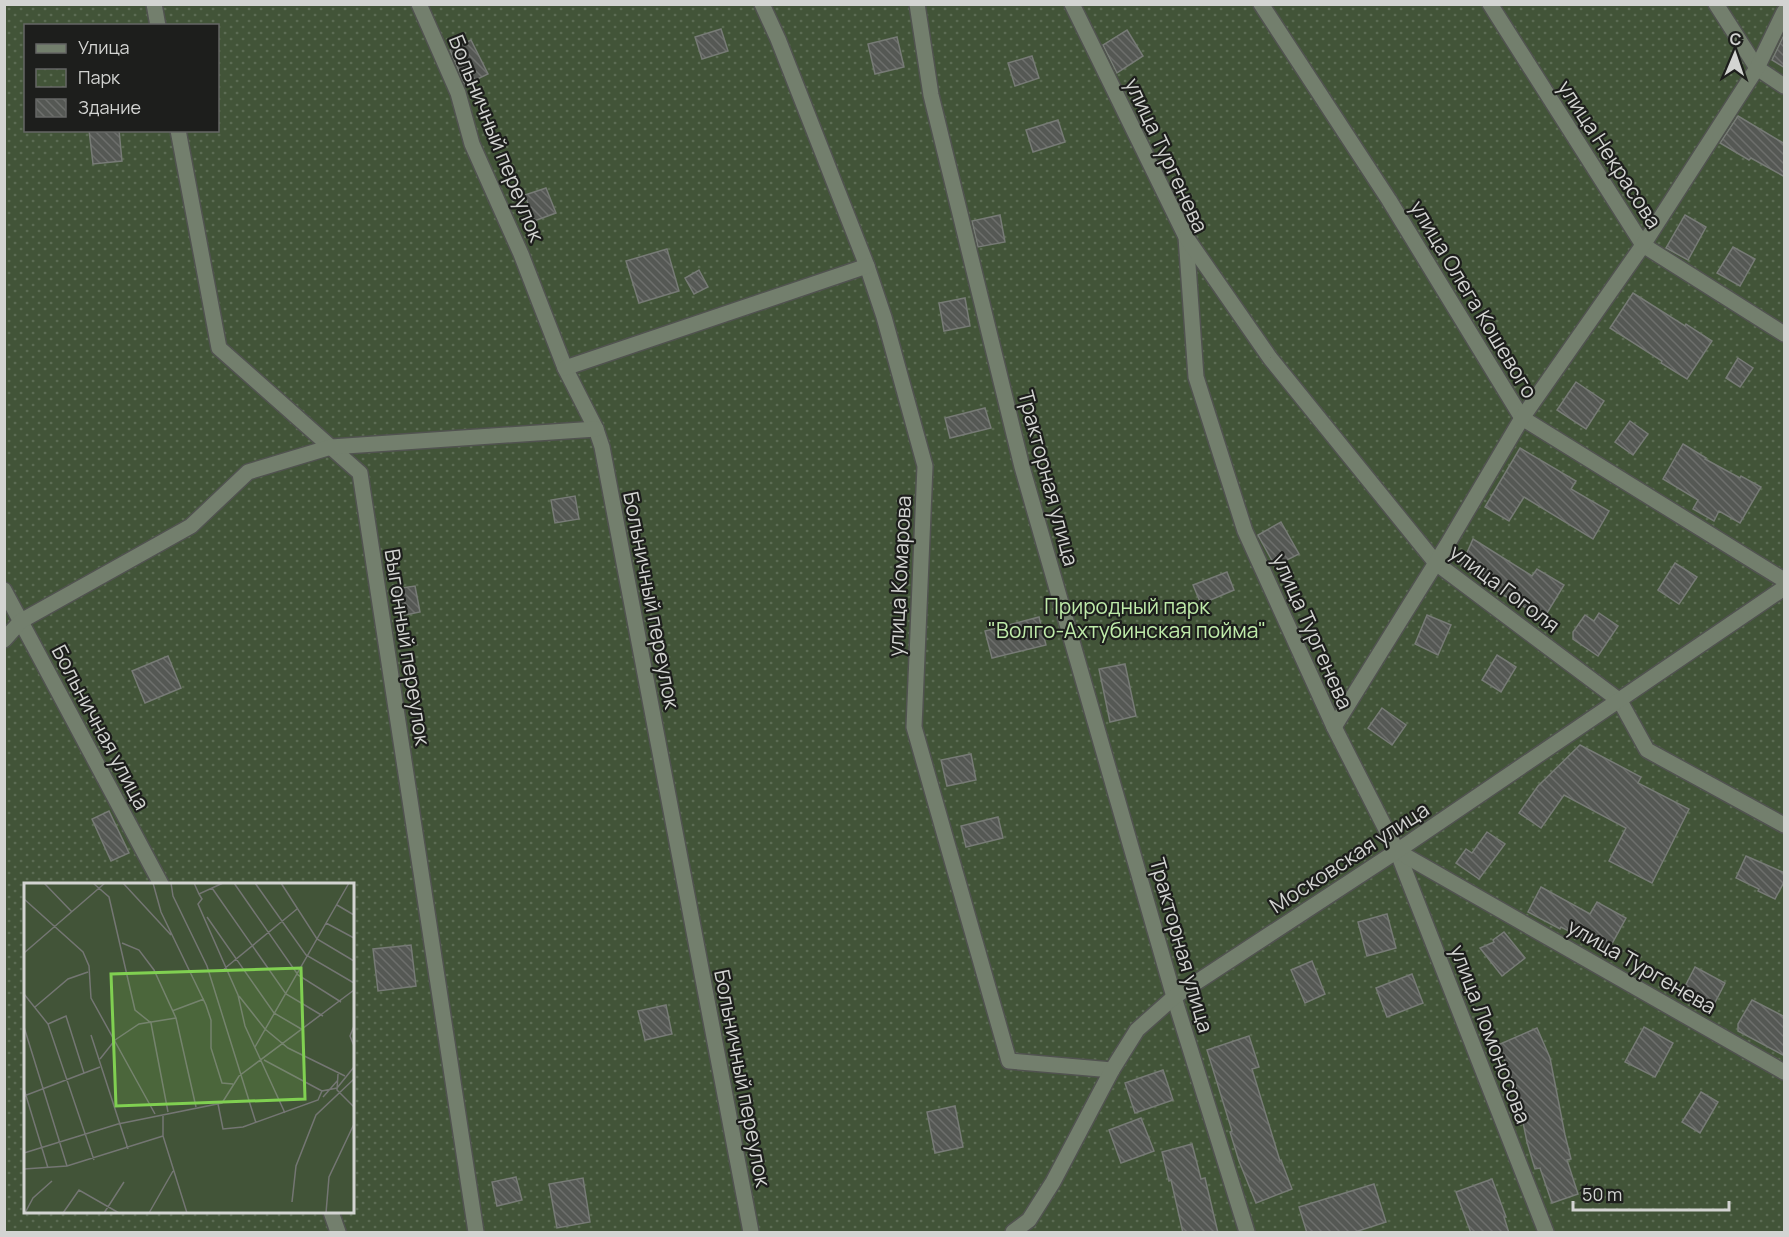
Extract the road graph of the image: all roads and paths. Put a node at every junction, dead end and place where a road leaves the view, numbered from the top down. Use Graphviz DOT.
graph roads {
  1 [pos="154,4"];
  2 [pos="419,4"];
  3 [pos="762,4"];
  4 [pos="917,4"];
  5 [pos="1072,4"];
  6 [pos="1261,4"];
  7 [pos="1490,4"];
  8 [pos="1716,4"];
  9 [pos="1785,12"];
  10 [pos="158,24"];
  11 [pos="1757,68"];
  12 [pos="1785,86"];
  13 [pos="178,132"];
  14 [pos="1186,237"];
  15 [pos="1643,246"];
  16 [pos="867,266"];
  17 [pos="1785,334"];
  18 [pos="565,368"];
  19 [pos="1522,418"];
  20 [pos="596,429"];
  21 [pos="331,447"];
  22 [pos="1436,563"];
  23 [pos="1785,580"];
  24 [pos="1785,588"];
  25 [pos="4,590"];
  26 [pos="21,621"];
  27 [pos="4,639"];
  28 [pos="1620,701"];
  29 [pos="1334,727"];
  30 [pos="1785,825"];
  31 [pos="1397,851"];
  32 [pos="160,883"];
  33 [pos="1174,997"];
  34 [pos="1112,1070"];
  35 [pos="1785,1072"];
  36 [pos="331,1213"];
  37 [pos="338,1233"];
  38 [pos="476,1233"];
  39 [pos="751,1233"];
  40 [pos="1013,1233"];
  41 [pos="1247,1233"];
  42 [pos="1546,1233"];
  1 -- 10 [label="street"];
  2 -- 18 [label="street, Больничный переулок"];
  3 -- 16 [label="street, улица Комарова"];
  4 -- 33 [label="street, Тракторная улица"];
  5 -- 14 [label="street, улица Тургенева"];
  6 -- 19 [label="street, улица Олега Кошевого"];
  7 -- 15 [label="street, улица Некрасова"];
  8 -- 11 [label="street"];
  9 -- 11 [label="street"];
  11 -- 12 [label="street"];
  11 -- 15 [label="street"];
  13 -- 21 [label="street, Выгонный переулок"];
  14 -- 22 [label="street, улица Гоголя"];
  14 -- 29 [label="street, улица Тургенева"];
  15 -- 17 [label="street, улица Некрасова"];
  15 -- 19 [label="street"];
  16 -- 18 [label="street"];
  16 -- 34 [label="street, улица Комарова"];
  18 -- 20 [label="street, Больничный переулок"];
  19 -- 22 [label="street"];
  19 -- 23 [label="street, улица Олега Кошевого"];
  20 -- 21 [label="street"];
  20 -- 39 [label="street, Больничный переулок"];
  21 -- 26 [label="street"];
  21 -- 38 [label="street, Выгонный переулок"];
  22 -- 28 [label="street, улица Гоголя"];
  22 -- 29 [label="street"];
  24 -- 28 [label="street, Московская улица"];
  25 -- 26 [label="street, Больничная улица"];
  26 -- 27 [label="street"];
  26 -- 32 [label="street, Больничная улица"];
  28 -- 30 [label="street, улица Гоголя"];
  28 -- 31 [label="street, Московская улица"];
  29 -- 31 [label="street, улица Тургенева"];
  31 -- 33 [label="street, Московская улица"];
  31 -- 35 [label="street, улица Тургенева"];
  31 -- 42 [label="street, улица Ломоносова"];
  33 -- 34 [label="street, Московская улица"];
  33 -- 41 [label="street, Тракторная улица"];
  34 -- 40 [label="street, Московская улица"];
  36 -- 37 [label="street"];
}
